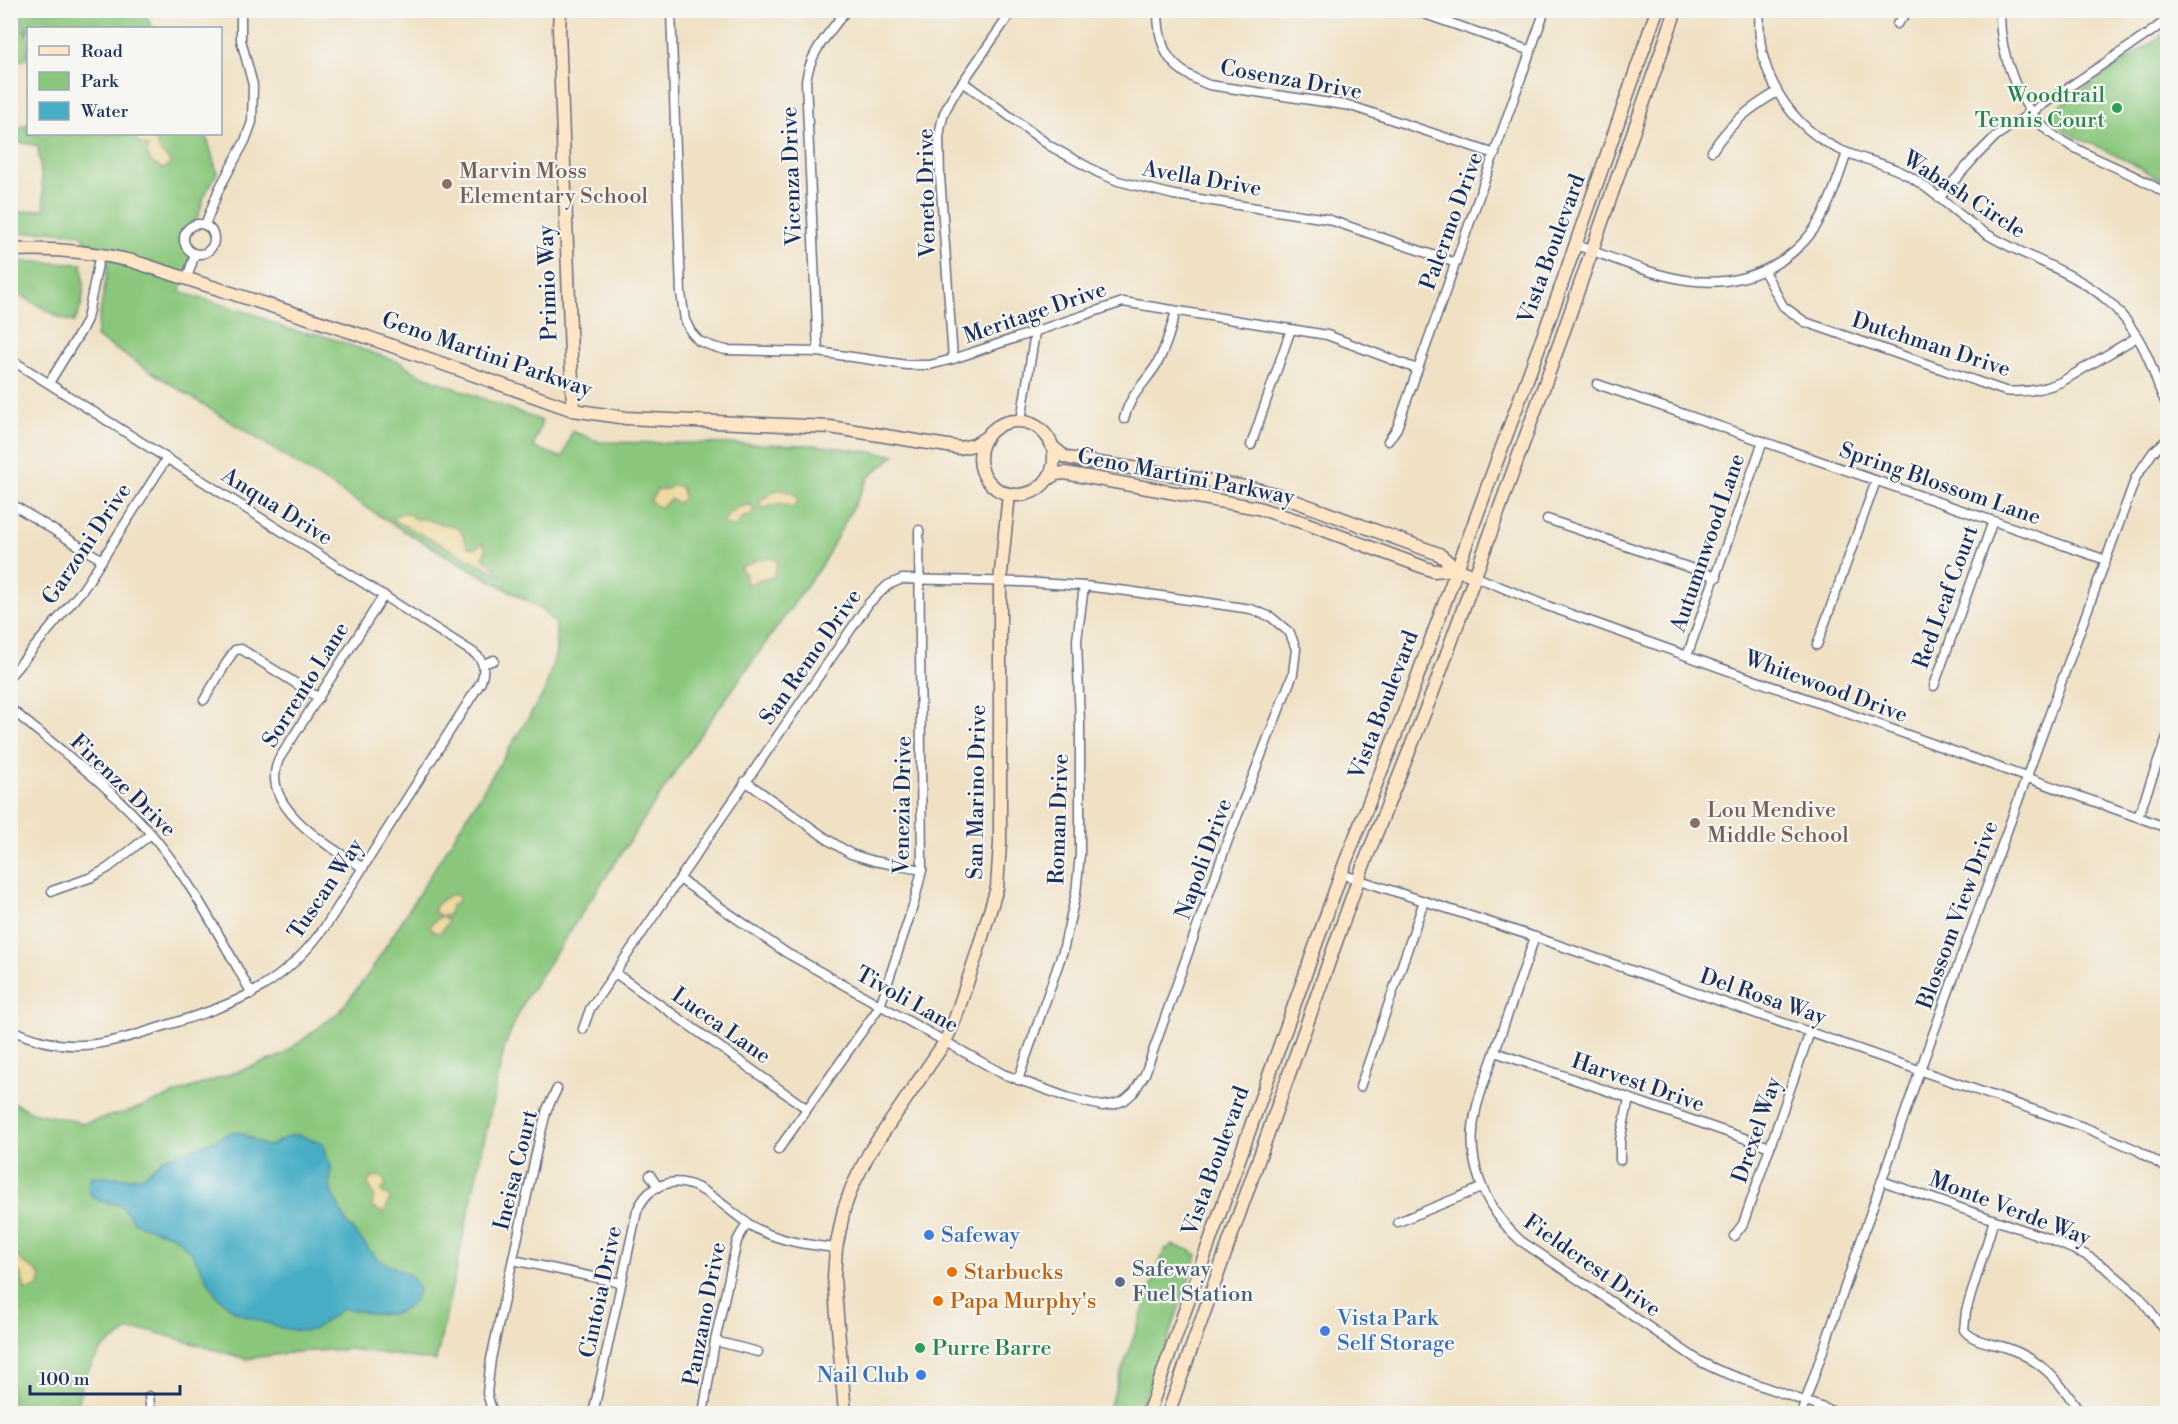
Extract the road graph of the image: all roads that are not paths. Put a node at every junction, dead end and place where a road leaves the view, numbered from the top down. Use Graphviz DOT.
graph roads {
  1 [pos="241,10"];
  2 [pos="560,10"];
  3 [pos="670,10"];
  4 [pos="846,10"];
  5 [pos="1013,10"];
  6 [pos="1158,10"];
  7 [pos="1413,10"];
  8 [pos="1545,10"];
  9 [pos="1657,10"];
  10 [pos="1676,10"];
  11 [pos="1760,10"];
  12 [pos="1909,10"];
  13 [pos="2000,10"];
  14 [pos="2168,19"];
  15 [pos="1897,24"];
  16 [pos="1531,51"];
  17 [pos="963,82"];
  18 [pos="1777,92"];
  19 [pos="2033,113"];
  20 [pos="1712,152"];
  21 [pos="1847,153"];
  22 [pos="1495,154"];
  23 [pos="2168,195"];
  24 [pos="1939,198"];
  25 [pos="205,225"];
  26 [pos="1576,245"];
  27 [pos="10,250"];
  28 [pos="1592,251"];
  29 [pos="100,254"];
  30 [pos="195,254"];
  31 [pos="1456,263"];
  32 [pos="1764,271"];
  33 [pos="187,278"];
  34 [pos="1176,311"];
  35 [pos="1291,329"];
  36 [pos="1035,332"];
  37 [pos="2137,337"];
  38 [pos="818,352"];
  39 [pos="10,359"];
  40 [pos="953,359"];
  41 [pos="1417,369"];
  42 [pos="49,383"];
  43 [pos="1597,384"];
  44 [pos="2168,407"];
  45 [pos="573,410"];
  46 [pos="1124,419"];
  47 [pos="1021,421"];
  48 [pos="985,438"];
  49 [pos="2168,439"];
  50 [pos="1388,441"];
  51 [pos="1763,441"];
  52 [pos="1251,445"];
  53 [pos="1053,447"];
  54 [pos="960,448"];
  55 [pos="167,458"];
  56 [pos="979,465"];
  57 [pos="1048,478"];
  58 [pos="1876,481"];
  59 [pos="1009,494"];
  60 [pos="10,503"];
  61 [pos="1547,519"];
  62 [pos="1993,521"];
  63 [pos="920,530"];
  64 [pos="2106,560"];
  65 [pos="102,561"];
  66 [pos="1457,569"];
  67 [pos="1474,576"];
  68 [pos="1717,577"];
  69 [pos="921,580"];
  70 [pos="1000,582"];
  71 [pos="1084,586"];
  72 [pos="384,595"];
  73 [pos="1290,633"];
  74 [pos="1817,645"];
  75 [pos="1687,656"];
  76 [pos="494,660"];
  77 [pos="483,664"];
  78 [pos="10,676"];
  79 [pos="1934,686"];
  80 [pos="319,698"];
  81 [pos="204,700"];
  82 [pos="10,708"];
  83 [pos="2168,734"];
  84 [pos="2027,778"];
  85 [pos="745,781"];
  86 [pos="2138,818"];
  87 [pos="2168,828"];
  88 [pos="151,834"];
  89 [pos="363,868"];
  90 [pos="922,870"];
  91 [pos="1341,874"];
  92 [pos="681,880"];
  93 [pos="1358,880"];
  94 [pos="52,891"];
  95 [pos="1424,901"];
  96 [pos="1535,937"];
  97 [pos="615,973"];
  98 [pos="252,994"];
  99 [pos="880,1006"];
  100 [pos="10,1029"];
  101 [pos="583,1029"];
  102 [pos="1810,1032"];
  103 [pos="945,1042"];
  104 [pos="1495,1052"];
  105 [pos="1920,1070"];
  106 [pos="1018,1080"];
  107 [pos="1360,1087"];
  108 [pos="557,1089"];
  109 [pos="1131,1095"];
  110 [pos="1629,1099"];
  111 [pos="806,1108"];
  112 [pos="1770,1147"];
  113 [pos="778,1150"];
  114 [pos="1620,1160"];
  115 [pos="2168,1169"];
  116 [pos="650,1175"];
  117 [pos="1882,1181"];
  118 [pos="658,1187"];
  119 [pos="1481,1188"];
  120 [pos="1994,1220"];
  121 [pos="1398,1222"];
  122 [pos="747,1223"];
  123 [pos="1734,1236"];
  124 [pos="836,1248"];
  125 [pos="513,1260"];
  126 [pos="621,1283"];
  127 [pos="2168,1334"];
  128 [pos="716,1341"];
  129 [pos="758,1352"];
  130 [pos="149,1396"];
  131 [pos="1805,1401"];
  132 [pos="152,1413"];
  133 [pos="493,1413"];
  134 [pos="537,1413"];
  135 [pos="542,1413"];
  136 [pos="593,1413"];
  137 [pos="703,1413"];
  138 [pos="845,1413"];
  139 [pos="1148,1413"];
  140 [pos="1168,1413"];
  141 [pos="1801,1413"];
  142 [pos="1840,1413"];
  143 [pos="2081,1413"];
  1 -- 25 [label="street"];
  2 -- 45 [label="street, Primio Way"];
  3 -- 38 [label="street, Meritage Drive"];
  4 -- 38 [label="street, Vicenza Drive"];
  5 -- 17 [label="street, Veneto Drive"];
  6 -- 22 [label="street, Cosenza Drive"];
  7 -- 16 [label="street"];
  8 -- 16 [label="street, Palermo Drive"];
  9 -- 26 [label="street, Vista Boulevard"];
  10 -- 28 [label="street, Vista Boulevard"];
  11 -- 18 [label="street, Wabash Circle"];
  12 -- 15 [label="street"];
  13 -- 19 [label="street"];
  14 -- 19 [label="street"];
  16 -- 22 [label="street, Palermo Drive"];
  17 -- 31 [label="street, Avella Drive"];
  17 -- 40 [label="street, Veneto Drive"];
  18 -- 20 [label="street"];
  18 -- 21 [label="street, Wabash Circle"];
  19 -- 23 [label="street"];
  19 -- 24 [label="street"];
  21 -- 24 [label="street, Wabash Circle"];
  21 -- 32 [label="street"];
  22 -- 31 [label="street, Palermo Drive"];
  24 -- 37 [label="street, Wabash Circle"];
  25 -- 30 [label="street"];
  25 -- 30 [label="street"];
  26 -- 28 [label="street"];
  26 -- 66 [label="street, Vista Boulevard"];
  27 -- 29 [label="street, Geno Martini Parkway"];
  28 -- 32 [label="street"];
  28 -- 67 [label="street, Vista Boulevard"];
  29 -- 33 [label="street, Geno Martini Parkway"];
  29 -- 42 [label="street"];
  30 -- 33 [label="street"];
  31 -- 41 [label="street, Palermo Drive"];
  32 -- 37 [label="street, Dutchman Drive"];
  33 -- 45 [label="street, Geno Martini Parkway"];
  34 -- 35 [label="street, Meritage Drive"];
  34 -- 36 [label="street, Meritage Drive"];
  34 -- 46 [label="street"];
  35 -- 41 [label="street, Meritage Drive"];
  35 -- 52 [label="street"];
  36 -- 40 [label="street, Meritage Drive"];
  36 -- 47 [label="street"];
  37 -- 44 [label="street, Wabash Circle"];
  38 -- 40 [label="street, Meritage Drive"];
  39 -- 42 [label="street, Anqua Drive"];
  41 -- 50 [label="street, Palermo Drive"];
  42 -- 55 [label="street, Anqua Drive"];
  43 -- 51 [label="street, Spring Blossom Lane"];
  45 -- 54 [label="street, Geno Martini Parkway"];
  47 -- 48 [label="street"];
  47 -- 53 [label="street"];
  48 -- 54 [label="street"];
  48 -- 56 [label="street"];
  49 -- 64 [label="street, Blossom View Drive"];
  51 -- 58 [label="street, Spring Blossom Lane"];
  51 -- 68 [label="street, Autumnwood Lane"];
  53 -- 57 [label="street"];
  53 -- 66 [label="street, Geno Martini Parkway"];
  54 -- 56 [label="street"];
  55 -- 65 [label="street, Garzoni Drive"];
  55 -- 72 [label="street, Anqua Drive"];
  56 -- 59 [label="street"];
  57 -- 59 [label="street"];
  57 -- 66 [label="street, Geno Martini Parkway"];
  58 -- 62 [label="street, Spring Blossom Lane"];
  58 -- 74 [label="street"];
  59 -- 70 [label="street, San Marino Drive"];
  60 -- 65 [label="street"];
  61 -- 68 [label="street"];
  62 -- 64 [label="street, Spring Blossom Lane"];
  62 -- 79 [label="street, Red Leaf Court"];
  63 -- 69 [label="street, Venezia Drive"];
  64 -- 84 [label="street, Blossom View Drive"];
  65 -- 78 [label="street, Garzoni Drive"];
  66 -- 67 [label="street"];
  66 -- 91 [label="street, Vista Boulevard"];
  67 -- 75 [label="street, Whitewood Drive"];
  67 -- 93 [label="street, Vista Boulevard"];
  68 -- 75 [label="street, Autumnwood Lane"];
  69 -- 70 [label="street, San Remo Drive"];
  69 -- 85 [label="street, San Remo Drive"];
  69 -- 90 [label="street, Venezia Drive"];
  70 -- 71 [label="street, San Remo Drive"];
  70 -- 103 [label="street, San Marino Drive"];
  71 -- 73 [label="street, San Remo Drive"];
  71 -- 106 [label="street, Roman Drive"];
  72 -- 77 [label="street, Anqua Drive"];
  72 -- 80 [label="street, Sorrento Lane"];
  73 -- 109 [label="street, Napoli Drive"];
  75 -- 84 [label="street, Whitewood Drive"];
  76 -- 77 [label="street"];
  77 -- 89 [label="street, Tuscan Way"];
  80 -- 81 [label="street"];
  80 -- 89 [label="street, Sorrento Lane"];
  82 -- 88 [label="street, Firenze Drive"];
  83 -- 86 [label="street"];
  84 -- 86 [label="street, Whitewood Drive"];
  84 -- 105 [label="street, Blossom View Drive"];
  85 -- 90 [label="street"];
  85 -- 92 [label="street, San Remo Drive"];
  86 -- 87 [label="street, Whitewood Drive"];
  88 -- 94 [label="street"];
  88 -- 98 [label="street, Firenze Drive"];
  89 -- 98 [label="street, Tuscan Way"];
  90 -- 99 [label="street, Venezia Drive"];
  91 -- 93 [label="street, Del Rosa Way"];
  91 -- 139 [label="street, Vista Boulevard"];
  92 -- 97 [label="street, San Remo Drive"];
  92 -- 99 [label="street, Tivoli Lane"];
  93 -- 95 [label="street, Del Rosa Way"];
  93 -- 140 [label="street, Vista Boulevard"];
  95 -- 96 [label="street, Del Rosa Way"];
  95 -- 107 [label="street"];
  96 -- 102 [label="street, Del Rosa Way"];
  96 -- 104 [label="street, Fieldcrest Drive"];
  97 -- 101 [label="street, San Remo Drive"];
  97 -- 111 [label="street, Lucca Lane"];
  98 -- 100 [label="street, Tuscan Way"];
  99 -- 103 [label="street, Tivoli Lane"];
  99 -- 111 [label="street, Venezia Drive"];
  102 -- 105 [label="street, Del Rosa Way"];
  102 -- 112 [label="street, Drexel Way"];
  103 -- 106 [label="street, Tivoli Lane"];
  103 -- 124 [label="street, San Marino Drive"];
  104 -- 110 [label="street, Harvest Drive"];
  104 -- 119 [label="street, Fieldcrest Drive"];
  105 -- 115 [label="street, Del Rosa Way"];
  105 -- 117 [label="street, Blossom View Drive"];
  106 -- 109 [label="street, Tivoli Lane"];
  108 -- 125 [label="street, Ineisa Court"];
  110 -- 112 [label="street, Harvest Drive"];
  110 -- 114 [label="street"];
  111 -- 113 [label="street, Venezia Drive"];
  112 -- 123 [label="street, Drexel Way"];
  116 -- 118 [label="street"];
  117 -- 120 [label="street, Monte Verde Way"];
  117 -- 131 [label="street, Blossom View Drive"];
  118 -- 122 [label="street"];
  118 -- 126 [label="street, Cintoia Drive"];
  119 -- 121 [label="street"];
  119 -- 131 [label="street, Fieldcrest Drive"];
  120 -- 127 [label="street, Monte Verde Way"];
  120 -- 143 [label="street"];
  122 -- 124 [label="street"];
  122 -- 128 [label="street, Panzano Drive"];
  124 -- 138 [label="street, San Marino Drive"];
  125 -- 126 [label="street"];
  125 -- 133 [label="street, Ineisa Court"];
  126 -- 136 [label="street, Cintoia Drive"];
  128 -- 129 [label="street"];
  128 -- 137 [label="street, Panzano Drive"];
  130 -- 132 [label="street"];
  131 -- 141 [label="street, Blossom View Drive"];
  131 -- 142 [label="street, Fieldcrest Drive"];
  134 -- 135 [label="street"];
}
